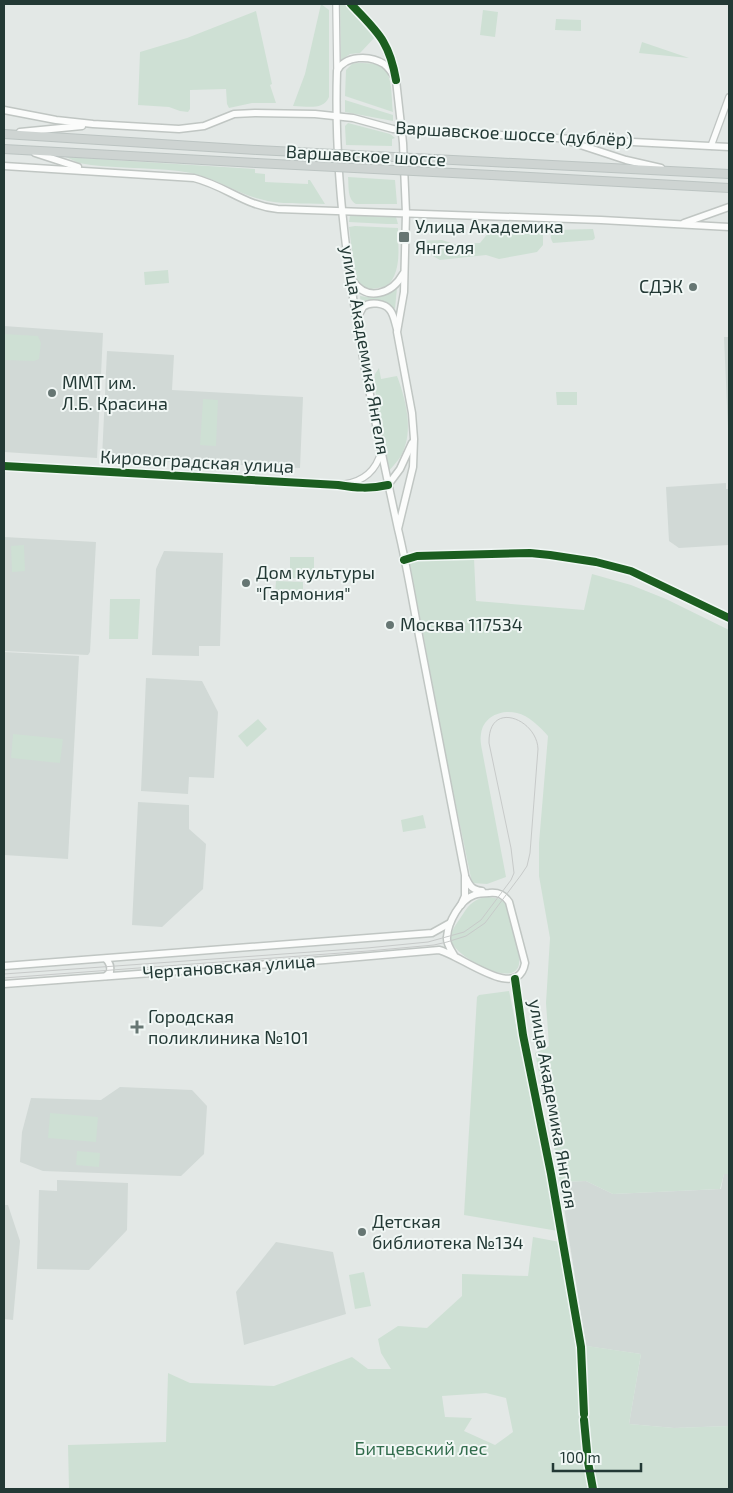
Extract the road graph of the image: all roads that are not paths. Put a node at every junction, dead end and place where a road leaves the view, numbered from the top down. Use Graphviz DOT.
graph roads {
  1 [pos="336,4"];
  2 [pos="351,4"];
  3 [pos="337,71"];
  4 [pos="396,80"];
  5 [pos="729,97"];
  6 [pos="4,110"];
  7 [pos="337,116"];
  8 [pos="93,124"];
  9 [pos="402,130"];
  10 [pos="5,134"];
  11 [pos="554,137"];
  12 [pos="711,146"];
  13 [pos="729,147"];
  14 [pos="4,149"];
  15 [pos="27,151"];
  16 [pos="4,166"];
  17 [pos="94,171"];
  18 [pos="674,171"];
  19 [pos="729,174"];
  20 [pos="729,188"];
  21 [pos="729,207"];
  22 [pos="343,212"];
  23 [pos="406,214"];
  24 [pos="680,224"];
  25 [pos="729,227"];
  26 [pos="404,272"];
  27 [pos="351,278"];
  28 [pos="358,320"];
  29 [pos="398,332"];
  30 [pos="414,439"];
  31 [pos="381,452"];
  32 [pos="4,466"];
  33 [pos="338,485"];
  34 [pos="388,485"];
  35 [pos="398,529"];
  36 [pos="404,560"];
  37 [pos="729,618"];
  38 [pos="465,875"];
  39 [pos="494,892"];
  40 [pos="461,905"];
  41 [pos="450,923"];
  42 [pos="454,955"];
  43 [pos="106,959"];
  44 [pos="4,966"];
  45 [pos="105,976"];
  46 [pos="515,979"];
  47 [pos="4,984"];
  48 [pos="584,1414"];
  1 -- 3 [label="street"];
  2 -- 4 [label="street"];
  3 -- 4 [label="main road"];
  3 -- 7 [label="main road, улица Академика Янгеля"];
  4 -- 9 [label="main road, улица Академика Янгеля"];
  5 -- 12 [label="street"];
  6 -- 8 [label="main road, Варшавское шоссе (дублёр)"];
  7 -- 8 [label="main road, Варшавское шоссе (дублёр)"];
  7 -- 9 [label="main road, Варшавское шоссе (дублёр)"];
  7 -- 22 [label="main road, улица Академика Янгеля"];
  8 -- 10 [label="main road"];
  9 -- 11 [label="main road, Варшавское шоссе (дублёр)"];
  9 -- 23 [label="main road, улица Академика Янгеля"];
  10 -- 18 [label="main road, Варшавское шоссе, bridge"];
  11 -- 12 [label="main road, Варшавское шоссе (дублёр)"];
  11 -- 18 [label="main road"];
  12 -- 13 [label="main road, Варшавское шоссе (дублёр)"];
  14 -- 15 [label="main road, Варшавское шоссе"];
  15 -- 17 [label="main road"];
  15 -- 20 [label="main road, Варшавское шоссе, bridge"];
  16 -- 17 [label="main road"];
  17 -- 22 [label="main road"];
  18 -- 19 [label="main road, Варшавское шоссе"];
  21 -- 24 [label="main road"];
  22 -- 23 [label="main road"];
  22 -- 27 [label="main road, улица Академика Янгеля"];
  23 -- 24 [label="main road"];
  23 -- 26 [label="main road, улица Академика Янгеля"];
  24 -- 25 [label="main road"];
  26 -- 27 [label="main road"];
  26 -- 29 [label="main road, улица Академика Янгеля"];
  27 -- 28 [label="main road, улица Академика Янгеля"];
  28 -- 29 [label="main road"];
  28 -- 31 [label="main road, улица Академика Янгеля"];
  29 -- 30 [label="main road, улица Академика Янгеля"];
  30 -- 34 [label="main road"];
  30 -- 35 [label="main road, улица Академика Янгеля"];
  31 -- 33 [label="street, Кировоградская улица"];
  31 -- 34 [label="main road, улица Академика Янгеля"];
  32 -- 33 [label="street, Кировоградская улица"];
  33 -- 34 [label="street, Кировоградская улица"];
  34 -- 35 [label="main road, улица Академика Янгеля"];
  35 -- 36 [label="main road, улица Академика Янгеля"];
  36 -- 37 [label="street"];
  36 -- 38 [label="main road, улица Академика Янгеля"];
  38 -- 39 [label="main road"];
  38 -- 40 [label="main road, улица Академика Янгеля"];
  39 -- 40 [label="main road"];
  39 -- 46 [label="main road"];
  40 -- 41 [label="main road"];
  41 -- 42 [label="main road"];
  41 -- 43 [label="main road, Чертановская улица"];
  42 -- 45 [label="main road, Чертановская улица"];
  42 -- 46 [label="main road, Чертановская улица"];
  43 -- 44 [label="main road, Чертановская улица"];
  43 -- 45 [label="main road"];
  45 -- 47 [label="main road, Чертановская улица"];
  46 -- 48 [label="street, улица Академика Янгеля"];
}
